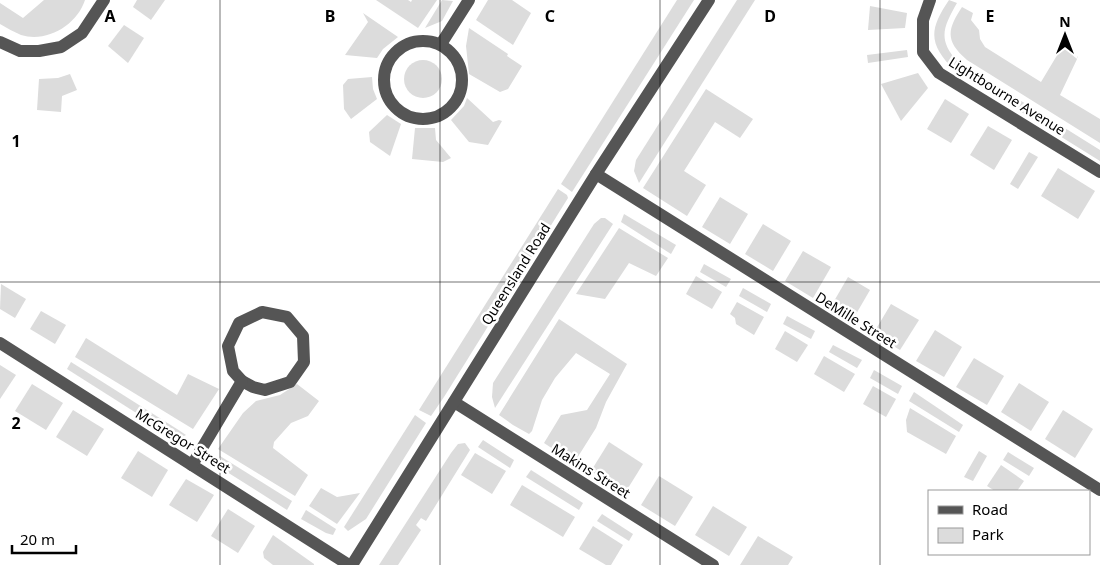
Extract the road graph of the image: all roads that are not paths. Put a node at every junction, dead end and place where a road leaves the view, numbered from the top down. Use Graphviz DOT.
graph roads {
  1 [pos="104,0"];
  2 [pos="469,0"];
  3 [pos="708,0"];
  4 [pos="930,0"];
  5 [pos="0,42"];
  6 [pos="440,44"];
  7 [pos="1100,172"];
  8 [pos="596,174"];
  9 [pos="0,343"];
  10 [pos="242,381"];
  11 [pos="454,402"];
  12 [pos="192,465"];
  13 [pos="1100,490"];
  14 [pos="350,565"];
  15 [pos="712,565"];
  1 -- 5 [label="street"];
  2 -- 6 [label="street"];
  3 -- 8 [label="street, Queensland Road"];
  4 -- 7 [label="street, Lightbourne Avenue"];
  6 -- 6 [label="street"];
  8 -- 11 [label="street, Queensland Road"];
  8 -- 13 [label="street, DeMille Street"];
  9 -- 12 [label="street, McGregor Street"];
  10 -- 10 [label="street"];
  10 -- 12 [label="street"];
  11 -- 14 [label="street, Queensland Road"];
  11 -- 15 [label="street, Makins Street"];
  12 -- 14 [label="street, McGregor Street"];
}
